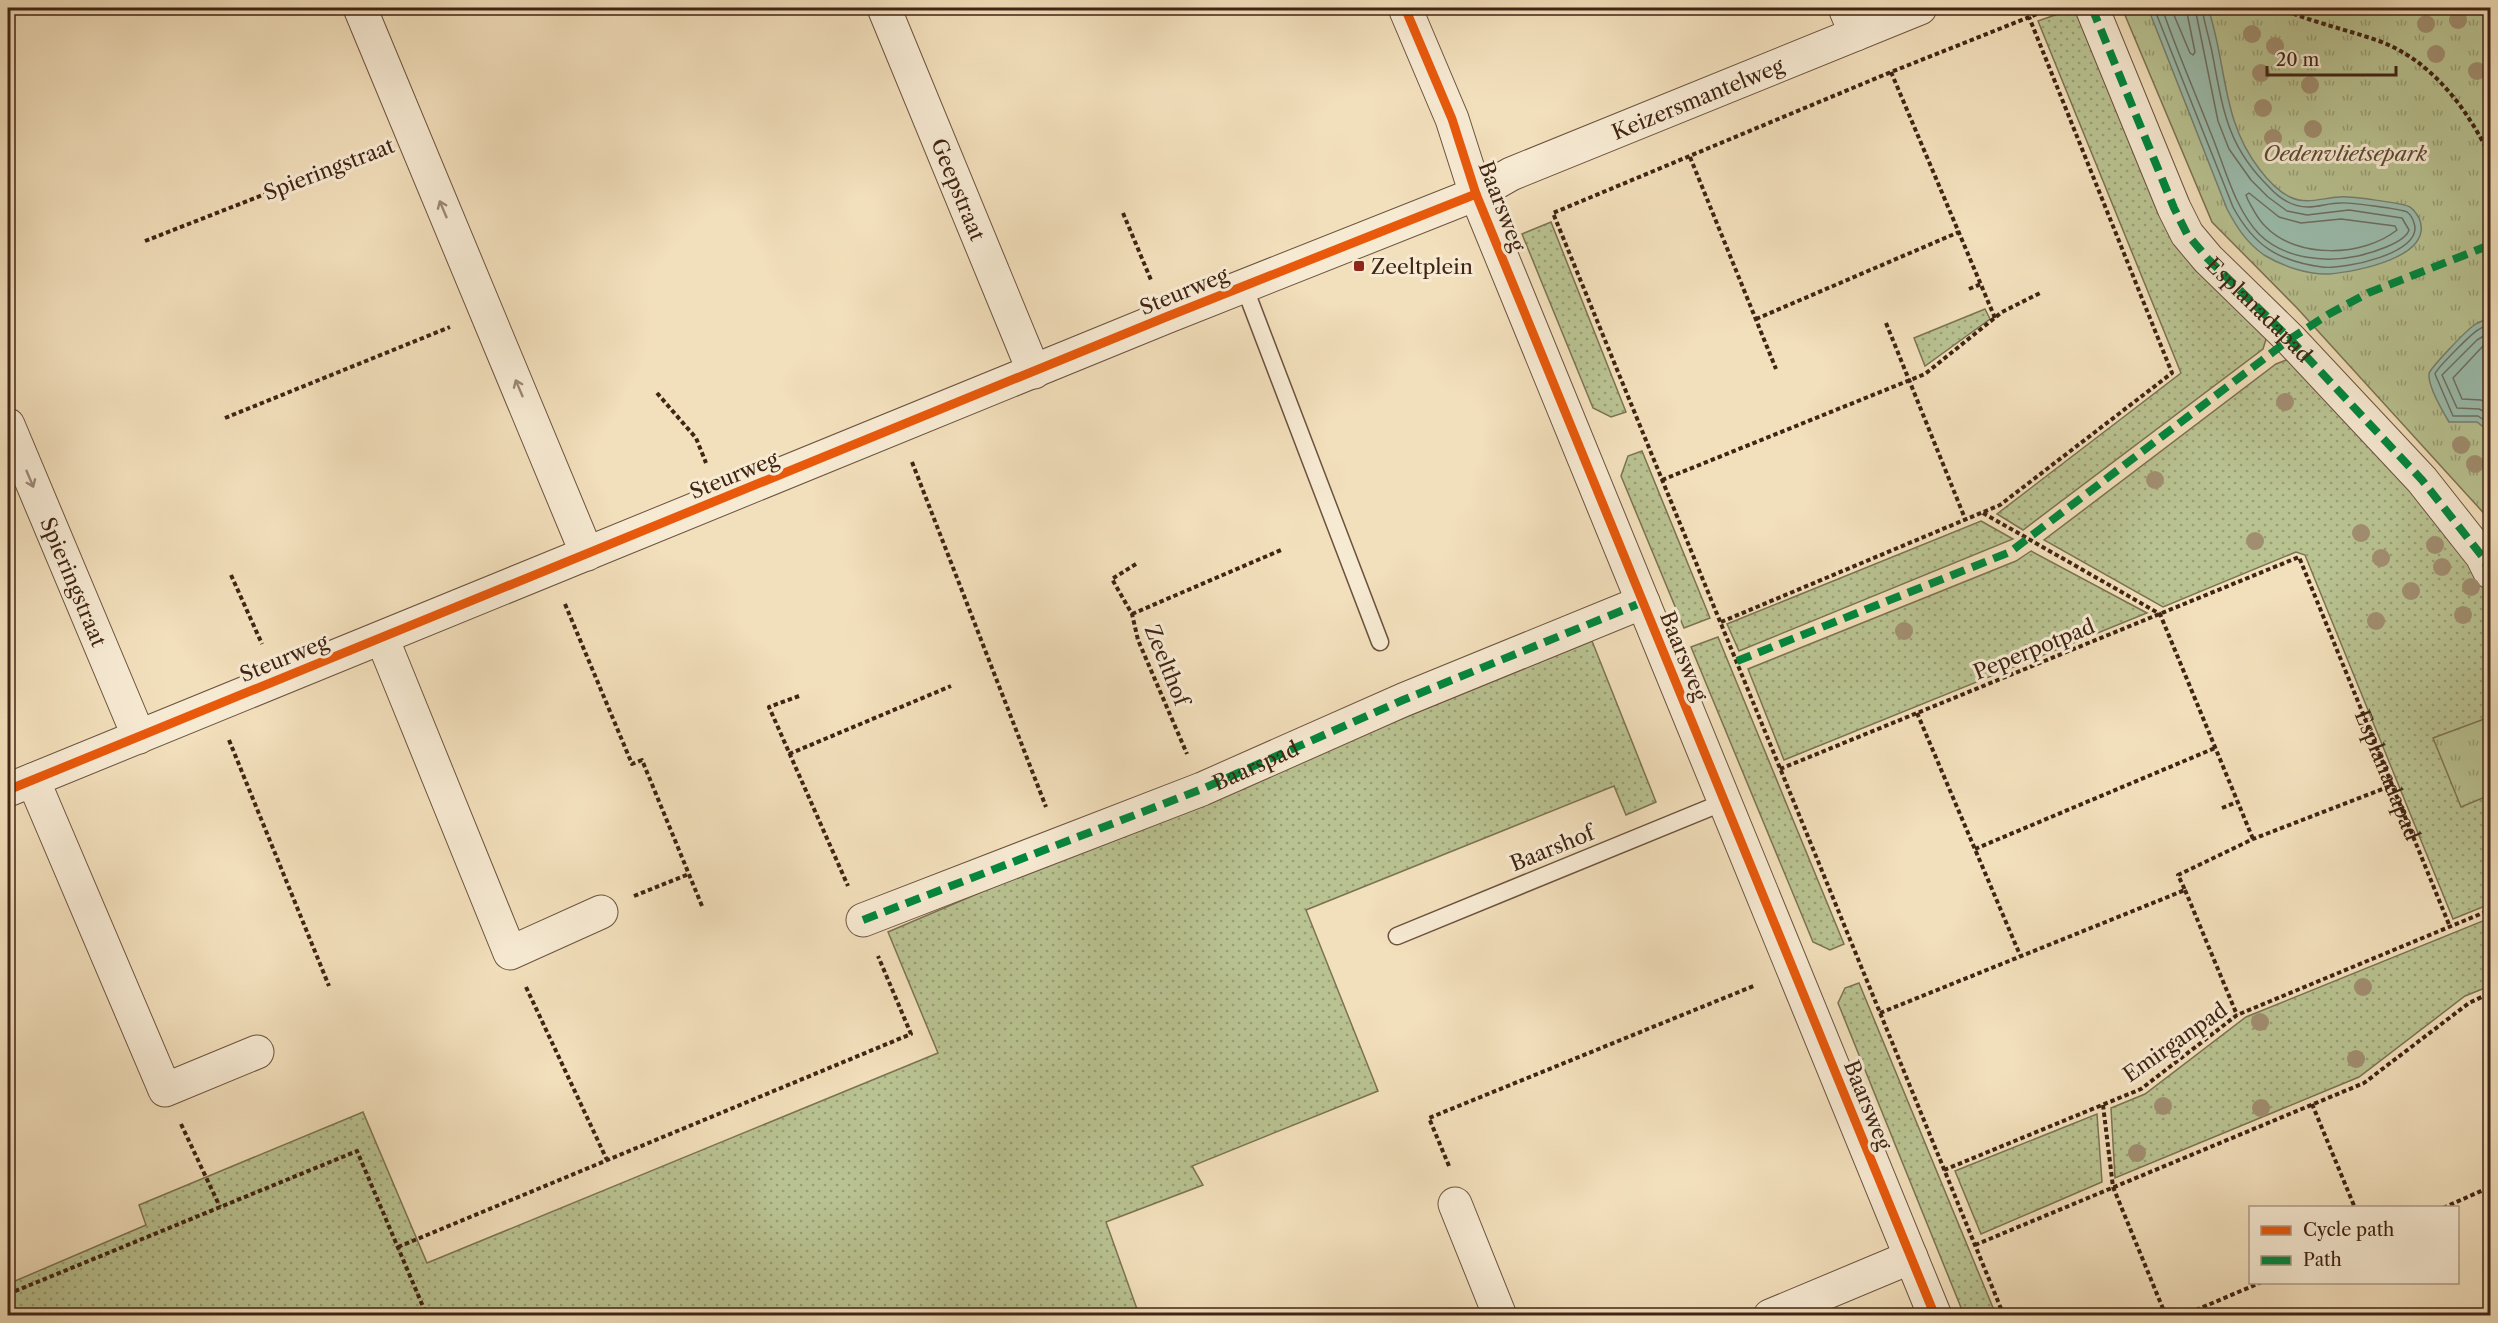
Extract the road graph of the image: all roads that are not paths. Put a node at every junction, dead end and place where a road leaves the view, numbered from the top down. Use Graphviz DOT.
graph roads {
  1 [pos="360,8"];
  2 [pos="884,8"];
  3 [pos="1405,8"];
  4 [pos="1920,8"];
  5 [pos="2092,8"];
  6 [pos="1851,21"];
  7 [pos="1476,194"];
  8 [pos="1244,286"];
  9 [pos="1034,372"];
  10 [pos="8,425"];
  11 [pos="587,554"];
  12 [pos="2490,572"];
  13 [pos="1643,602"];
  14 [pos="382,638"];
  15 [pos="1380,642"];
  16 [pos="139,737"];
  17 [pos="20,785"];
  18 [pos="1724,802"];
  19 [pos="601,912"];
  20 [pos="863,920"];
  21 [pos="1397,936"];
  22 [pos="257,1052"];
  23 [pos="1455,1204"];
  24 [pos="1911,1257"];
  25 [pos="1500,1316"];
  26 [pos="1770,1316"];
  27 [pos="1935,1316"];
  11 -- 1 [label="street, Spieringstraat, one-way"];
  2 -- 9 [label="street, Geepstraat"];
  3 -- 7 [label="street, Baarsweg"];
  4 -- 6 [label="street, Keizersmantelweg"];
  5 -- 12 [label="street, Esplanadapad"];
  6 -- 7 [label="street, Keizersmantelweg"];
  7 -- 8 [label="street, Steurweg"];
  7 -- 13 [label="street, Baarsweg"];
  8 -- 9 [label="street, Steurweg"];
  8 -- 15 [label="lane"];
  9 -- 11 [label="street, Steurweg"];
  10 -- 16 [label="street, Spieringstraat, one-way"];
  11 -- 14 [label="street, Steurweg"];
  13 -- 18 [label="street, Baarsweg"];
  13 -- 20 [label="street, Baarspad"];
  14 -- 16 [label="street, Steurweg"];
  14 -- 19 [label="street"];
  16 -- 17 [label="street, Steurweg"];
  17 -- 22 [label="street, Steurweg"];
  18 -- 21 [label="lane, Baarshof"];
  18 -- 24 [label="street, Baarsweg"];
  23 -- 25 [label="street"];
  24 -- 26 [label="street"];
  24 -- 27 [label="street, Baarsweg"];
}
